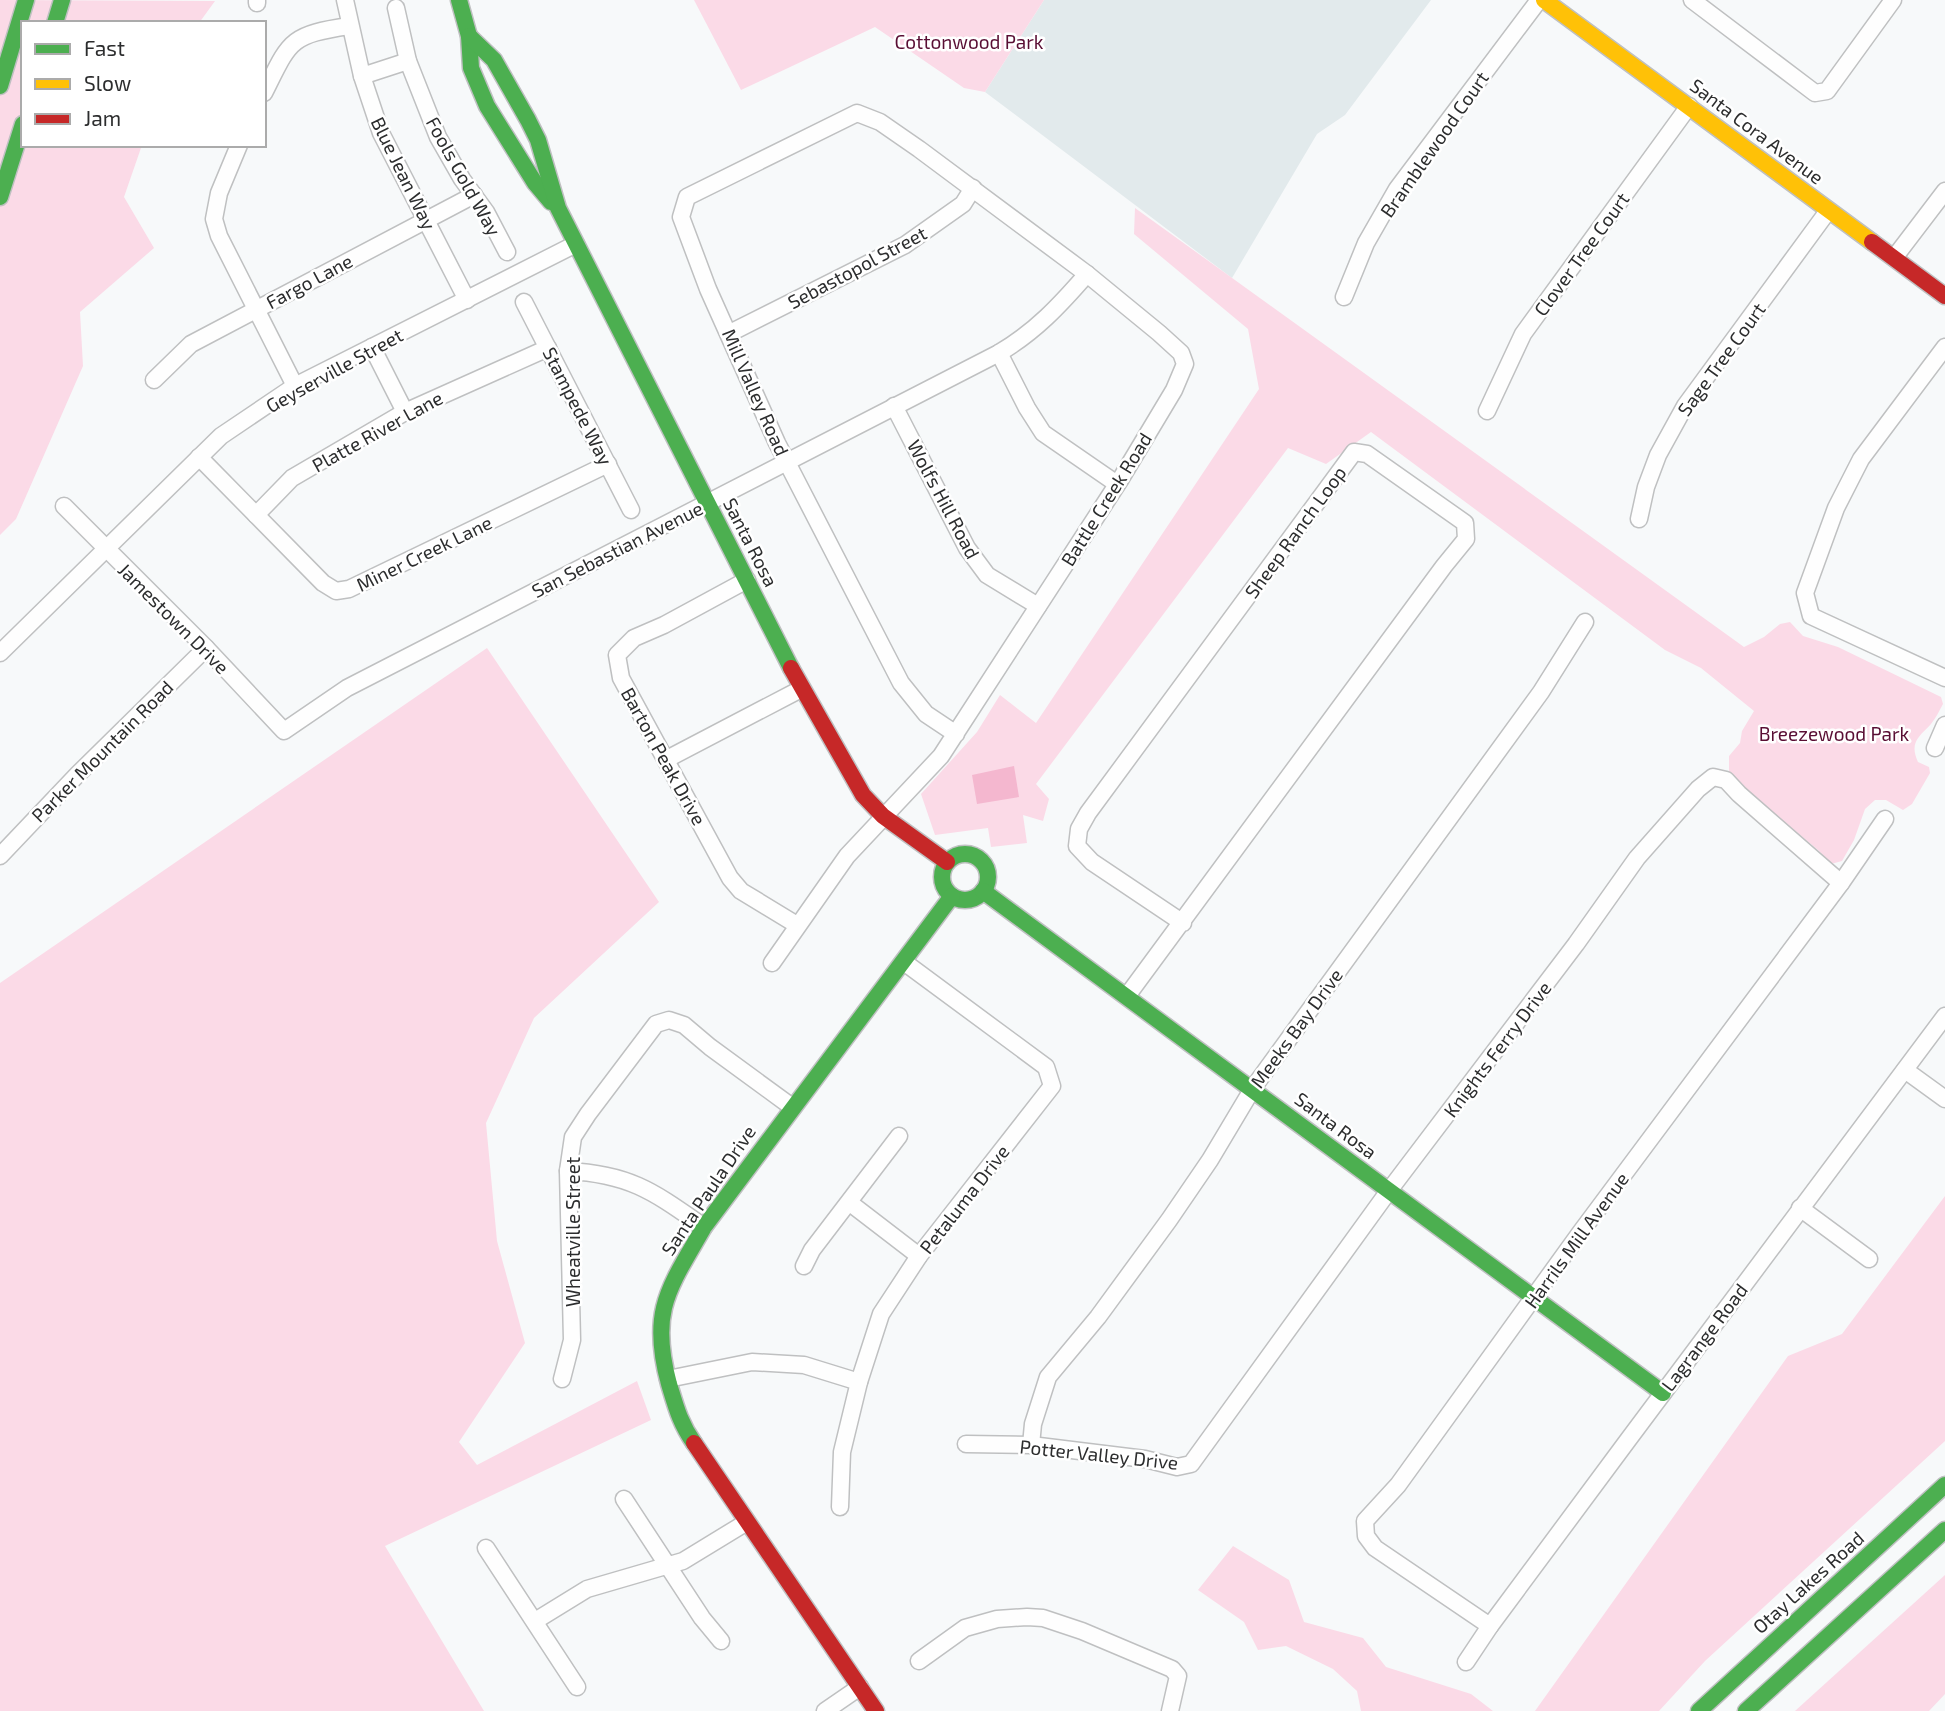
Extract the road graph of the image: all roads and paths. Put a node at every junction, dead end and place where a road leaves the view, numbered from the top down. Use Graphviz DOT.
graph roads {
  1 [pos="26,0"];
  2 [pos="62,0"];
  3 [pos="345,0"];
  4 [pos="459,0"];
  5 [pos="1539,0"];
  6 [pos="1544,0"];
  7 [pos="1692,0"];
  8 [pos="1893,0"];
  9 [pos="1714,6"];
  10 [pos="396,8"];
  11 [pos="56,21"];
  12 [pos="349,26"];
  13 [pos="470,36"];
  14 [pos="408,61"];
  15 [pos="362,76"];
  16 [pos="0,86"];
  17 [pos="266,89"];
  18 [pos="1689,106"];
  19 [pos="858,113"];
  20 [pos="21,130"];
  21 [pos="238,147"];
  22 [pos="973,188"];
  23 [pos="1945,191"];
  24 [pos="474,195"];
  25 [pos="0,197"];
  26 [pos="558,208"];
  27 [pos="1828,211"];
  28 [pos="427,220"];
  29 [pos="576,244"];
  30 [pos="507,252"];
  31 [pos="1894,258"];
  32 [pos="1087,274"];
  33 [pos="1945,296"];
  34 [pos="1344,297"];
  35 [pos="467,300"];
  36 [pos="524,302"];
  37 [pos="256,309"];
  38 [pos="730,333"];
  39 [pos="372,347"];
  40 [pos="1945,347"];
  41 [pos="548,348"];
  42 [pos="999,353"];
  43 [pos="154,380"];
  44 [pos="295,386"];
  45 [pos="894,406"];
  46 [pos="1487,411"];
  47 [pos="405,412"];
  48 [pos="200,457"];
  49 [pos="787,463"];
  50 [pos="608,464"];
  51 [pos="1117,484"];
  52 [pos="706,502"];
  53 [pos="64,506"];
  54 [pos="631,510"];
  55 [pos="256,515"];
  56 [pos="1639,519"];
  57 [pos="106,550"];
  58 [pos="747,580"];
  59 [pos="1038,606"];
  60 [pos="1585,622"];
  61 [pos="206,648"];
  62 [pos="0,653"];
  63 [pos="1945,678"];
  64 [pos="802,689"];
  65 [pos="1945,724"];
  66 [pos="284,731"];
  67 [pos="956,734"];
  68 [pos="1935,748"];
  69 [pos="667,759"];
  70 [pos="883,816"];
  71 [pos="1885,819"];
  72 [pos="0,856"];
  73 [pos="947,862"];
  74 [pos="1841,883"];
  75 [pos="983,891"];
  76 [pos="952,896"];
  77 [pos="1183,923"];
  78 [pos="797,925"];
  79 [pos="904,962"];
  80 [pos="772,963"];
  81 [pos="1127,996"];
  82 [pos="1945,1016"];
  83 [pos="1905,1070"];
  84 [pos="1253,1088"];
  85 [pos="1945,1099"];
  86 [pos="792,1107"];
  87 [pos="899,1136"];
  88 [pos="568,1171"];
  89 [pos="1388,1192"];
  90 [pos="850,1203"];
  91 [pos="1800,1208"];
  92 [pos="704,1227"];
  93 [pos="919,1256"];
  94 [pos="1869,1259"];
  95 [pos="804,1266"];
  96 [pos="1533,1298"];
  97 [pos="668,1378"];
  98 [pos="562,1379"];
  99 [pos="859,1382"];
  100 [pos="1662,1393"];
  101 [pos="965,1444"];
  102 [pos="1031,1445"];
  103 [pos="1191,1464"];
  104 [pos="1945,1485"];
  105 [pos="624,1499"];
  106 [pos="840,1507"];
  107 [pos="747,1522"];
  108 [pos="1945,1530"];
  109 [pos="1885,1541"];
  110 [pos="486,1548"];
  111 [pos="668,1565"];
  112 [pos="535,1621"];
  113 [pos="1490,1626"];
  114 [pos="721,1641"];
  115 [pos="919,1661"];
  116 [pos="1466,1662"];
  117 [pos="1800,1662"];
  118 [pos="578,1687"];
  119 [pos="860,1687"];
  120 [pos="825,1711"];
  121 [pos="876,1711"];
  122 [pos="1170,1711"];
  123 [pos="1699,1711"];
  124 [pos="1746,1711"];
  1 -- 16 [label="street"];
  2 -- 11 [label="street"];
  3 -- 12 [label="street, Blue Jean Way"];
  4 -- 13 [label="street, Santa Rosa"];
  5 -- 34 [label="street, Bramblewood Court"];
  6 -- 18 [label="street, Santa Cora Avenue"];
  7 -- 9 [label="street"];
  8 -- 9 [label="street"];
  10 -- 14 [label="street, Fools Gold Way"];
  12 -- 15 [label="street, Blue Jean Way"];
  12 -- 17 [label="street"];
  13 -- 26 [label="street, Santa Rosa"];
  13 -- 26 [label="street, Santa Rosa"];
  14 -- 15 [label="street"];
  14 -- 24 [label="street, Fools Gold Way"];
  15 -- 28 [label="street, Blue Jean Way"];
  18 -- 27 [label="street, Santa Cora Avenue"];
  18 -- 46 [label="street, Clover Tree Court"];
  19 -- 22 [label="street, Battle Creek Road"];
  19 -- 38 [label="street, Mill Valley Road"];
  20 -- 25 [label="street"];
  21 -- 37 [label="street"];
  22 -- 32 [label="street, Battle Creek Road"];
  22 -- 38 [label="street, Sebastopol Street"];
  23 -- 31 [label="street"];
  24 -- 28 [label="street, Fargo Lane"];
  24 -- 30 [label="street, Fools Gold Way"];
  26 -- 29 [label="street, Santa Rosa"];
  27 -- 31 [label="street, Santa Cora Avenue"];
  27 -- 56 [label="street, Sage Tree Court"];
  28 -- 35 [label="street, Blue Jean Way"];
  28 -- 37 [label="street, Fargo Lane"];
  29 -- 35 [label="street, Geyserville Street"];
  29 -- 52 [label="street, Santa Rosa"];
  31 -- 33 [label="street, Santa Cora Avenue"];
  32 -- 42 [label="street, San Sebastian Avenue"];
  32 -- 51 [label="street, Battle Creek Road"];
  35 -- 39 [label="street, Geyserville Street"];
  36 -- 41 [label="street, Stampede Way"];
  37 -- 43 [label="street, Fargo Lane"];
  37 -- 44 [label="street"];
  38 -- 49 [label="street, Mill Valley Road"];
  39 -- 44 [label="street, Geyserville Street"];
  39 -- 47 [label="street"];
  40 -- 63 [label="street"];
  41 -- 47 [label="street, Platte River Lane"];
  41 -- 50 [label="street, Stampede Way"];
  42 -- 45 [label="street, San Sebastian Avenue"];
  42 -- 51 [label="street"];
  44 -- 48 [label="street, Geyserville Street"];
  45 -- 49 [label="street, San Sebastian Avenue"];
  45 -- 59 [label="street, Wolfs Hill Road"];
  47 -- 55 [label="street, Platte River Lane"];
  48 -- 55 [label="street, Miner Creek Lane"];
  48 -- 57 [label="street, Geyserville Street"];
  49 -- 52 [label="street, San Sebastian Avenue"];
  49 -- 67 [label="street, Mill Valley Road"];
  50 -- 54 [label="street, Stampede Way"];
  50 -- 55 [label="street, Miner Creek Lane"];
  51 -- 59 [label="street, Battle Creek Road"];
  52 -- 58 [label="street, Santa Rosa"];
  52 -- 66 [label="street, San Sebastian Avenue"];
  53 -- 57 [label="street, Jamestown Drive"];
  57 -- 61 [label="street, Jamestown Drive"];
  57 -- 62 [label="street, Geyserville Street"];
  58 -- 64 [label="street, Santa Rosa"];
  58 -- 69 [label="street, Barton Peak Drive"];
  59 -- 67 [label="street, Battle Creek Road"];
  60 -- 84 [label="street, Meeks Bay Drive"];
  61 -- 66 [label="street, Jamestown Drive"];
  61 -- 72 [label="street, Parker Mountain Road"];
  64 -- 69 [label="street"];
  64 -- 70 [label="street, Santa Rosa"];
  65 -- 68 [label="street"];
  67 -- 70 [label="street, Battle Creek Road"];
  69 -- 78 [label="street, Barton Peak Drive"];
  70 -- 73 [label="street, Santa Rosa"];
  70 -- 78 [label="street, Battle Creek Road"];
  71 -- 74 [label="street, Harrils Mill Avenue"];
  73 -- 75 [label="street"];
  73 -- 76 [label="street"];
  74 -- 89 [label="street, Knights Ferry Drive"];
  74 -- 96 [label="street, Harrils Mill Avenue"];
  75 -- 76 [label="street"];
  75 -- 81 [label="street, Santa Rosa"];
  76 -- 79 [label="street, Santa Paula Drive"];
  77 -- 77 [label="street, Sheep Ranch Loop"];
  77 -- 81 [label="street, Sheep Ranch Loop"];
  78 -- 80 [label="street, Battle Creek Road"];
  79 -- 86 [label="street, Santa Paula Drive"];
  79 -- 93 [label="street, Petaluma Drive"];
  81 -- 84 [label="street, Santa Rosa"];
  82 -- 83 [label="street, Lagrange Road"];
  83 -- 85 [label="street"];
  83 -- 91 [label="street, Lagrange Road"];
  84 -- 89 [label="street, Santa Rosa"];
  84 -- 102 [label="street, Meeks Bay Drive"];
  86 -- 88 [label="street, Wheatville Street"];
  86 -- 92 [label="street, Santa Paula Drive"];
  87 -- 90 [label="street"];
  88 -- 92 [label="street"];
  88 -- 98 [label="street, Wheatville Street"];
  89 -- 96 [label="street, Santa Rosa"];
  89 -- 103 [label="street, Knights Ferry Drive"];
  90 -- 93 [label="street"];
  90 -- 95 [label="street"];
  91 -- 94 [label="street"];
  91 -- 100 [label="street, Lagrange Road"];
  92 -- 97 [label="street, Santa Paula Drive"];
  93 -- 99 [label="street, Petaluma Drive"];
  96 -- 100 [label="street, Santa Rosa"];
  96 -- 113 [label="street, Harrils Mill Avenue"];
  97 -- 99 [label="street"];
  97 -- 107 [label="street, Santa Paula Drive"];
  99 -- 106 [label="street, Petaluma Drive"];
  100 -- 113 [label="street, Lagrange Road"];
  101 -- 102 [label="street, Potter Valley Drive"];
  102 -- 103 [label="street, Potter Valley Drive"];
  104 -- 109 [label="street, Otay Lakes Road"];
  105 -- 111 [label="street"];
  107 -- 111 [label="street"];
  107 -- 119 [label="street, Santa Paula Drive"];
  108 -- 117 [label="street"];
  109 -- 117 [label="street"];
  109 -- 123 [label="street, Otay Lakes Road"];
  110 -- 112 [label="street"];
  111 -- 112 [label="street"];
  111 -- 114 [label="street"];
  112 -- 118 [label="street"];
  113 -- 116 [label="street, Lagrange Road"];
  115 -- 122 [label="street"];
  117 -- 124 [label="street"];
  119 -- 120 [label="street"];
  119 -- 121 [label="street, Santa Paula Drive"];
}
